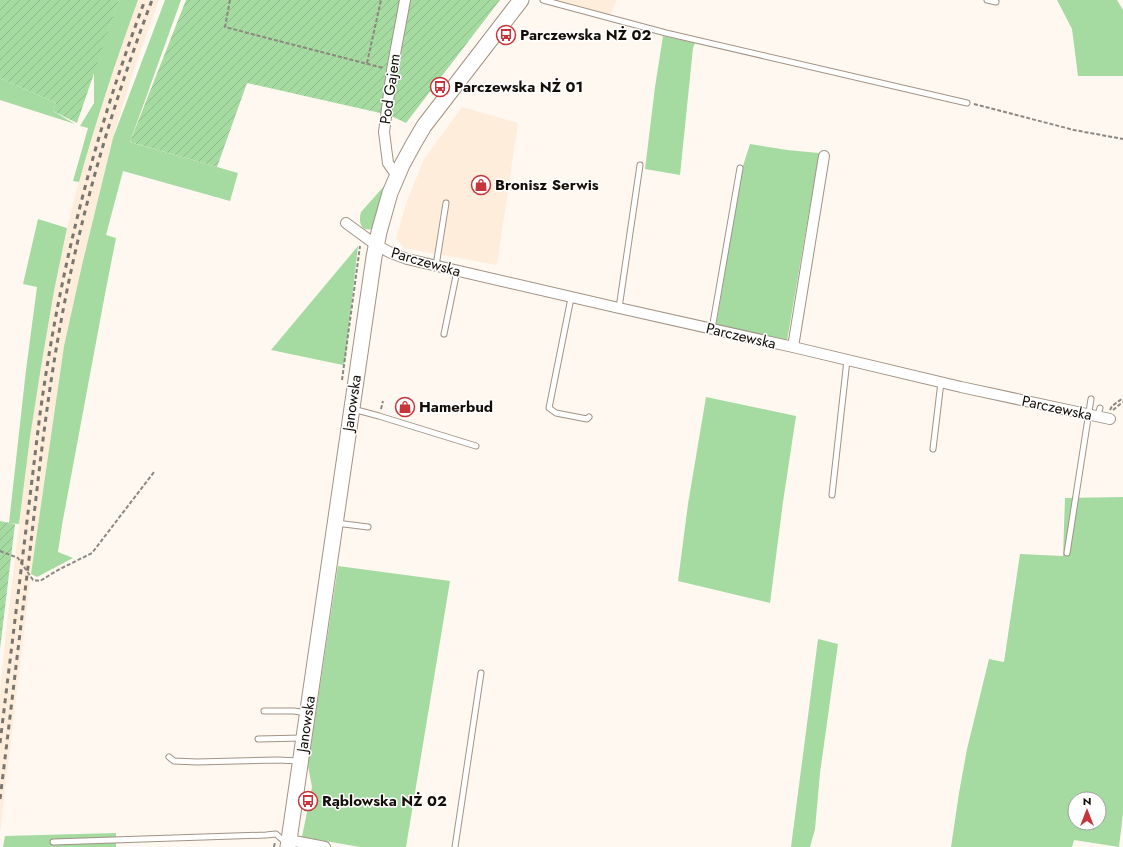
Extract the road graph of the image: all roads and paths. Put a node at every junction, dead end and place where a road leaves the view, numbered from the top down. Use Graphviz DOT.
graph roads {
  1 [pos="230,0"];
  2 [pos="381,0"];
  3 [pos="405,0"];
  4 [pos="521,0"];
  5 [pos="542,0"];
  6 [pos="987,0"];
  7 [pos="996,2"];
  8 [pos="367,64"];
  9 [pos="392,70"];
  10 [pos="967,102"];
  11 [pos="1123,139"];
  12 [pos="824,156"];
  13 [pos="640,165"];
  14 [pos="740,168"];
  15 [pos="397,176"];
  16 [pos="446,203"];
  17 [pos="346,223"];
  18 [pos="376,245"];
  19 [pos="436,266"];
  20 [pos="457,271"];
  21 [pos="572,298"];
  22 [pos="619,308"];
  23 [pos="712,329"];
  24 [pos="444,334"];
  25 [pos="792,347"];
  26 [pos="848,360"];
  27 [pos="941,382"];
  28 [pos="1091,398"];
  29 [pos="1123,398"];
  30 [pos="352,408"];
  31 [pos="1100,415"];
  32 [pos="589,417"];
  33 [pos="476,446"];
  34 [pos="933,449"];
  35 [pos="154,472"];
  36 [pos="832,495"];
  37 [pos="335,523"];
  38 [pos="368,528"];
  39 [pos="0,551"];
  40 [pos="1067,553"];
  41 [pos="481,673"];
  42 [pos="264,712"];
  43 [pos="308,713"];
  44 [pos="304,738"];
  45 [pos="258,739"];
  46 [pos="169,757"];
  47 [pos="301,761"];
  48 [pos="53,842"];
  49 [pos="289,844"];
  50 [pos="325,847"];
  51 [pos="455,847"];
  1 -- 8 [label="path"];
  2 -- 8 [label="path"];
  3 -- 9 [label="street, Pod Gajem"];
  4 -- 15 [label="street, Janowska"];
  5 -- 10 [label="lane"];
  6 -- 7 [label="lane"];
  8 -- 9 [label="path"];
  9 -- 15 [label="street, Pod Gajem"];
  10 -- 11 [label="path"];
  12 -- 25 [label="street"];
  13 -- 22 [label="lane"];
  14 -- 23 [label="lane"];
  15 -- 18 [label="street, Janowska"];
  16 -- 19 [label="lane"];
  17 -- 18 [label="street, Parczewska"];
  18 -- 19 [label="street, Parczewska"];
  18 -- 30 [label="street, Janowska"];
  19 -- 20 [label="street, Parczewska"];
  20 -- 21 [label="street, Parczewska"];
  20 -- 24 [label="lane"];
  21 -- 22 [label="street, Parczewska"];
  21 -- 32 [label="lane"];
  22 -- 23 [label="street, Parczewska"];
  23 -- 25 [label="street, Parczewska"];
  25 -- 26 [label="street, Parczewska"];
  26 -- 27 [label="street, Parczewska"];
  26 -- 36 [label="lane"];
  27 -- 31 [label="street, Parczewska"];
  27 -- 34 [label="lane"];
  28 -- 31 [label="lane"];
  29 -- 31 [label="path"];
  30 -- 33 [label="lane"];
  30 -- 37 [label="street, Janowska"];
  31 -- 40 [label="lane"];
  35 -- 39 [label="path"];
  37 -- 38 [label="lane"];
  37 -- 43 [label="street, Janowska"];
  41 -- 51 [label="lane"];
  42 -- 43 [label="lane"];
  43 -- 44 [label="street, Janowska"];
  44 -- 45 [label="lane"];
  44 -- 47 [label="street, Janowska"];
  46 -- 47 [label="lane"];
  47 -- 49 [label="street, Janowska"];
  48 -- 49 [label="lane"];
  49 -- 50 [label="street"];
}
